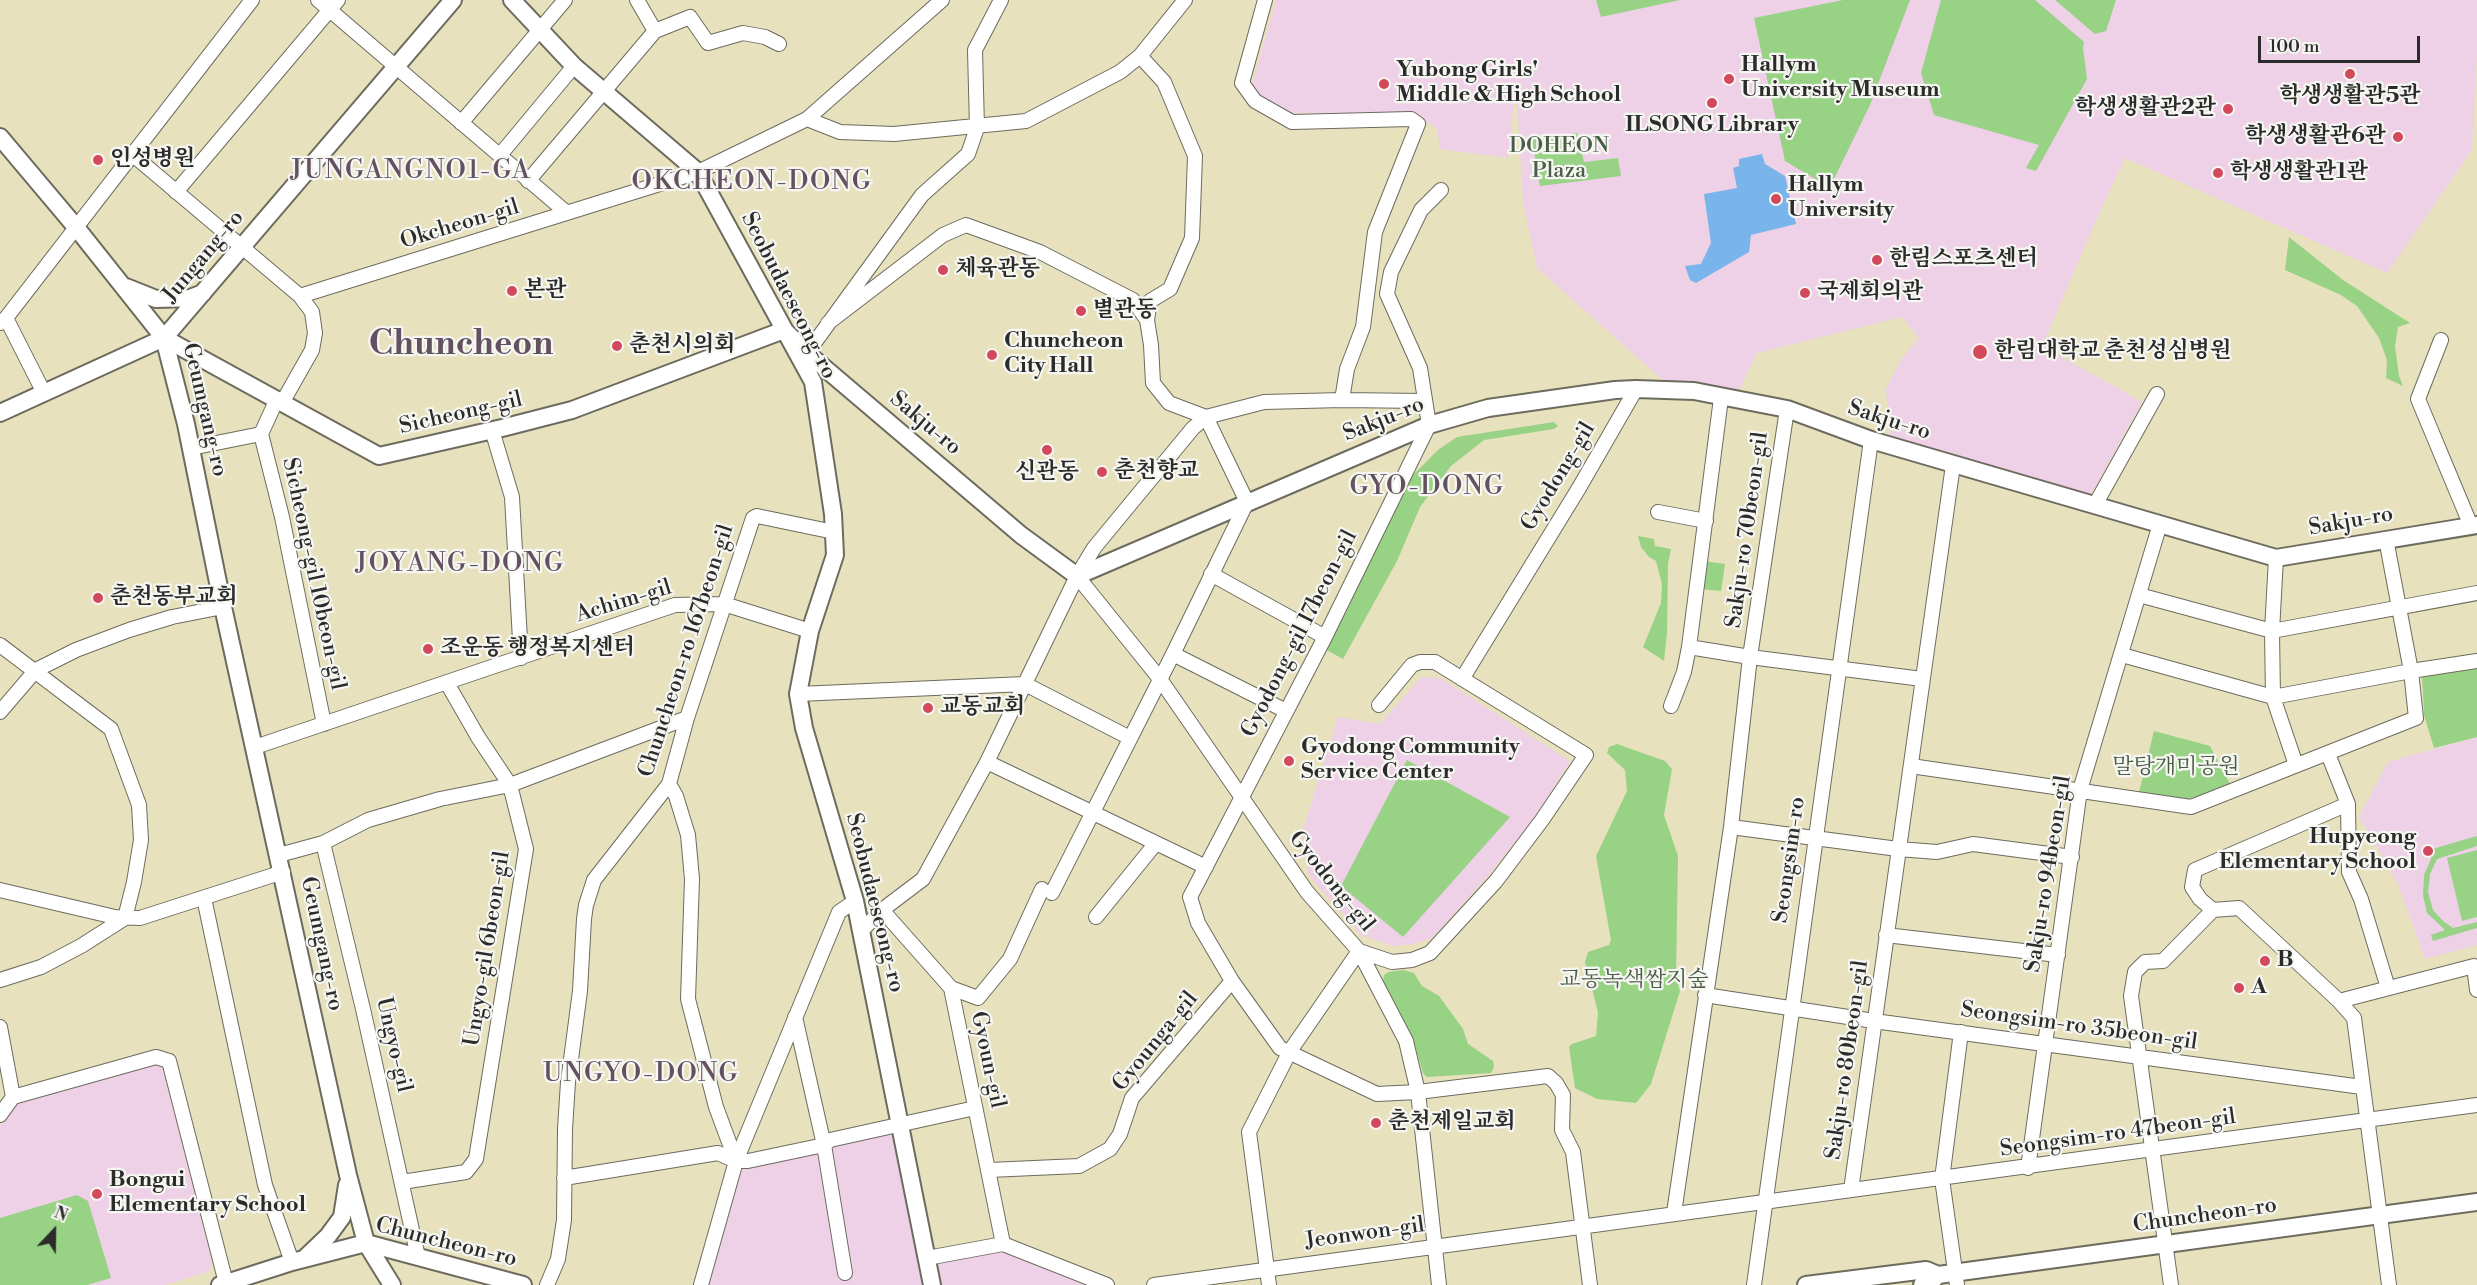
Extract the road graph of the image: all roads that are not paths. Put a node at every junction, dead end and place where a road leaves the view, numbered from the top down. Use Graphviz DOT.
graph roads {
  1 [pos="252,0"];
  2 [pos="318,0"];
  3 [pos="453,0"];
  4 [pos="512,0"];
  5 [pos="565,0"];
  6 [pos="638,0"];
  7 [pos="942,0"];
  8 [pos="1001,0"];
  9 [pos="1185,0"];
  10 [pos="1265,0"];
  11 [pos="334,5"];
  12 [pos="539,30"];
  13 [pos="655,31"];
  14 [pos="779,44"];
  15 [pos="1140,56"];
  16 [pos="574,66"];
  17 [pos="395,67"];
  18 [pos="604,93"];
  19 [pos="807,118"];
  20 [pos="461,123"];
  21 [pos="977,128"];
  22 [pos="0,137"];
  23 [pos="133,155"];
  24 [pos="500,155"];
  25 [pos="698,172"];
  26 [pos="528,181"];
  27 [pos="1441,190"];
  28 [pos="176,192"];
  29 [pos="567,213"];
  30 [pos="76,227"];
  31 [pos="241,248"];
  32 [pos="124,286"];
  33 [pos="203,293"];
  34 [pos="300,296"];
  35 [pos="3,320"];
  36 [pos="1147,320"];
  37 [pos="828,323"];
  38 [pos="784,330"];
  39 [pos="164,338"];
  40 [pos="2441,340"];
  41 [pos="807,353"];
  42 [pos="1636,389"];
  43 [pos="44,393"];
  44 [pos="2157,394"];
  45 [pos="1722,398"];
  46 [pos="1342,400"];
  47 [pos="280,401"];
  48 [pos="1424,401"];
  49 [pos="1787,410"];
  50 [pos="0,413"];
  51 [pos="1206,417"];
  52 [pos="1429,424"];
  53 [pos="492,430"];
  54 [pos="261,434"];
  55 [pos="1871,440"];
  56 [pos="191,448"];
  57 [pos="1953,465"];
  58 [pos="1247,502"];
  59 [pos="2095,505"];
  60 [pos="1658,512"];
  61 [pos="1706,521"];
  62 [pos="2160,524"];
  63 [pos="2474,525"];
  64 [pos="834,532"];
  65 [pos="2386,539"];
  66 [pos="2276,558"];
  67 [pos="1211,574"];
  68 [pos="1077,576"];
  69 [pos="2477,593"];
  70 [pos="2139,595"];
  71 [pos="724,604"];
  72 [pos="223,606"];
  73 [pos="2400,607"];
  74 [pos="2272,631"];
  75 [pos="810,632"];
  76 [pos="1325,637"];
  77 [pos="0,645"];
  78 [pos="1689,646"];
  79 [pos="1173,654"];
  80 [pos="2122,655"];
  81 [pos="1750,657"];
  82 [pos="521,658"];
  83 [pos="2477,661"];
  84 [pos="1838,667"];
  85 [pos="36,670"];
  86 [pos="2411,671"];
  87 [pos="1160,679"];
  88 [pos="1462,679"];
  89 [pos="1922,679"];
  90 [pos="447,683"];
  91 [pos="1025,684"];
  92 [pos="798,694"];
  93 [pos="2273,697"];
  94 [pos="1379,705"];
  95 [pos="1671,706"];
  96 [pos="1286,711"];
  97 [pos="0,712"];
  98 [pos="687,718"];
  99 [pos="324,724"];
  100 [pos="1130,738"];
  101 [pos="255,747"];
  102 [pos="2328,754"];
  103 [pos="987,762"];
  104 [pos="2296,765"];
  105 [pos="1911,766"];
  106 [pos="510,784"];
  107 [pos="669,784"];
  108 [pos="2080,790"];
  109 [pos="1240,798"];
  110 [pos="2348,804"];
  111 [pos="1092,812"];
  112 [pos="1731,827"];
  113 [pos="1814,838"];
  114 [pos="323,843"];
  115 [pos="1156,843"];
  116 [pos="1898,849"];
  117 [pos="279,855"];
  118 [pos="2072,857"];
  119 [pos="1206,867"];
  120 [pos="283,873"];
  121 [pos="0,890"];
  122 [pos="204,898"];
  123 [pos="855,901"];
  124 [pos="882,910"];
  125 [pos="2213,910"];
  126 [pos="1096,917"];
  127 [pos="125,918"];
  128 [pos="861,932"];
  129 [pos="1886,935"];
  130 [pos="1359,951"];
  131 [pos="2058,955"];
  132 [pos="0,980"];
  133 [pos="1232,981"];
  134 [pos="951,988"];
  135 [pos="2388,988"];
  136 [pos="2477,990"];
  137 [pos="1705,995"];
  138 [pos="2339,1001"];
  139 [pos="1792,1008"];
  140 [pos="795,1017"];
  141 [pos="1874,1021"];
  142 [pos="0,1027"];
  143 [pos="1961,1032"];
  144 [pos="2046,1042"];
  145 [pos="1290,1051"];
  146 [pos="2139,1057"];
  147 [pos="2361,1087"];
  148 [pos="1418,1092"];
  149 [pos="13,1097"];
  150 [pos="2477,1105"];
  151 [pos="975,1108"];
  152 [pos="0,1115"];
  153 [pos="2366,1121"];
  154 [pos="901,1124"];
  155 [pos="824,1145"];
  156 [pos="2153,1149"];
  157 [pos="736,1161"];
  158 [pos="2028,1168"];
  159 [pos="990,1170"];
  160 [pos="348,1175"];
  161 [pos="564,1178"];
  162 [pos="1942,1179"];
  163 [pos="402,1182"];
  164 [pos="1851,1190"];
  165 [pos="1764,1201"];
  166 [pos="2477,1202"];
  167 [pos="1674,1213"];
  168 [pos="2380,1215"];
  169 [pos="1581,1226"];
  170 [pos="366,1244"];
  171 [pos="1004,1244"];
  172 [pos="2167,1245"];
  173 [pos="1434,1246"];
  174 [pos="418,1257"];
  175 [pos="927,1258"];
  176 [pos="298,1261"];
  177 [pos="1266,1268"];
  178 [pos="844,1272"];
  179 [pos="1938,1275"];
  180 [pos="1956,1279"];
  181 [pos="223,1284"];
  182 [pos="392,1285"];
  183 [pos="523,1285"];
  184 [pos="547,1285"];
  185 [pos="701,1285"];
  186 [pos="932,1285"];
  187 [pos="1107,1285"];
  188 [pos="1154,1285"];
  189 [pos="1269,1285"];
  190 [pos="1439,1285"];
  191 [pos="1590,1285"];
  192 [pos="1754,1285"];
  193 [pos="1806,1285"];
  194 [pos="1922,1285"];
  195 [pos="2171,1285"];
  196 [pos="2389,1285"];
  1 -- 23 [label="street"];
  2 -- 11 [label="street"];
  3 -- 17 [label="street, Jungang-ro"];
  4 -- 12 [label="street, Seobudaeseong-ro"];
  5 -- 12 [label="street"];
  6 -- 13 [label="street"];
  7 -- 19 [label="street, Okcheon-gil"];
  8 -- 21 [label="street"];
  9 -- 15 [label="street"];
  10 -- 46 [label="street"];
  11 -- 17 [label="street"];
  11 -- 28 [label="street"];
  12 -- 16 [label="street, Seobudaeseong-ro"];
  12 -- 20 [label="street"];
  13 -- 14 [label="street"];
  13 -- 18 [label="street"];
  15 -- 21 [label="street"];
  15 -- 36 [label="street"];
  16 -- 18 [label="street, Seobudaeseong-ro"];
  16 -- 24 [label="street"];
  17 -- 20 [label="street"];
  17 -- 31 [label="street, Jungang-ro"];
  18 -- 25 [label="street, Seobudaeseong-ro"];
  18 -- 26 [label="street"];
  19 -- 21 [label="street"];
  19 -- 25 [label="street, Okcheon-gil"];
  20 -- 24 [label="street"];
  21 -- 37 [label="street"];
  22 -- 30 [label="street, Geumgang-ro"];
  23 -- 28 [label="street"];
  23 -- 30 [label="street"];
  24 -- 26 [label="street"];
  25 -- 29 [label="street, Okcheon-gil"];
  25 -- 38 [label="street, Seobudaeseong-ro"];
  26 -- 29 [label="street"];
  27 -- 48 [label="street"];
  28 -- 31 [label="street"];
  29 -- 34 [label="street, Okcheon-gil"];
  30 -- 32 [label="street, Geumgang-ro"];
  30 -- 35 [label="street"];
  31 -- 33 [label="street, Jungang-ro"];
  31 -- 34 [label="street"];
  32 -- 33 [label="street"];
  32 -- 39 [label="street, Geumgang-ro"];
  33 -- 39 [label="street, Jungang-ro"];
  34 -- 47 [label="street"];
  35 -- 43 [label="street"];
  36 -- 37 [label="street"];
  36 -- 51 [label="street"];
  37 -- 41 [label="street"];
  38 -- 41 [label="street, Sakju-ro"];
  38 -- 53 [label="street, Sicheong-gil"];
  38 -- 64 [label="street, Seobudaeseong-ro"];
  39 -- 43 [label="street, Jungang-ro"];
  39 -- 47 [label="street, Sicheong-gil"];
  39 -- 56 [label="street, Geumgang-ro"];
  40 -- 63 [label="street"];
  41 -- 68 [label="street, Sakju-ro"];
  42 -- 45 [label="street, Sakju-ro"];
  42 -- 52 [label="street, Sakju-ro"];
  42 -- 88 [label="street, Gyodong-gil"];
  43 -- 50 [label="street, Jungang-ro"];
  44 -- 59 [label="street"];
  45 -- 49 [label="street, Sakju-ro"];
  45 -- 61 [label="street"];
  46 -- 48 [label="street"];
  46 -- 51 [label="street"];
  47 -- 53 [label="street, Sicheong-gil"];
  47 -- 54 [label="street, Sicheong-gil 10beon-gil"];
  48 -- 52 [label="street"];
  49 -- 55 [label="street, Sakju-ro"];
  49 -- 81 [label="street, Sakju-ro 70beon-gil"];
  51 -- 58 [label="street"];
  51 -- 68 [label="street"];
  52 -- 58 [label="street, Sakju-ro"];
  52 -- 76 [label="street, Gyodong-gil 17beon-gil"];
  53 -- 82 [label="street"];
  54 -- 56 [label="street, Sicheong-gil 10beon-gil"];
  54 -- 99 [label="street, Sicheong-gil 10beon-gil"];
  55 -- 57 [label="street, Sakju-ro"];
  55 -- 84 [label="street, Seongsim-ro"];
  56 -- 72 [label="street, Geumgang-ro"];
  57 -- 59 [label="street, Sakju-ro"];
  57 -- 89 [label="street, Sakju-ro 80beon-gil"];
  58 -- 67 [label="street"];
  58 -- 68 [label="street, Sakju-ro"];
  59 -- 62 [label="street, Sakju-ro"];
  60 -- 61 [label="street"];
  61 -- 78 [label="street"];
  62 -- 66 [label="street, Sakju-ro"];
  62 -- 70 [label="street, Sakju-ro 94beon-gil"];
  63 -- 65 [label="street, Sakju-ro"];
  64 -- 71 [label="street, Chuncheon-ro 167beon-gil"];
  64 -- 75 [label="street, Seobudaeseong-ro"];
  65 -- 66 [label="street, Sakju-ro"];
  65 -- 73 [label="street"];
  66 -- 74 [label="street"];
  67 -- 76 [label="street"];
  67 -- 79 [label="street"];
  68 -- 87 [label="street, Gyodong-gil"];
  68 -- 91 [label="street"];
  69 -- 73 [label="street"];
  70 -- 74 [label="street"];
  70 -- 80 [label="street, Sakju-ro 94beon-gil"];
  71 -- 75 [label="street, Achim-gil"];
  71 -- 82 [label="street, Achim-gil"];
  71 -- 98 [label="street, Chuncheon-ro 167beon-gil"];
  72 -- 85 [label="street"];
  72 -- 101 [label="street, Geumgang-ro"];
  73 -- 74 [label="street"];
  73 -- 86 [label="street"];
  74 -- 93 [label="street"];
  75 -- 92 [label="street, Seobudaeseong-ro"];
  76 -- 96 [label="street, Gyodong-gil 17beon-gil"];
  77 -- 85 [label="street"];
  78 -- 81 [label="street"];
  78 -- 95 [label="street"];
  79 -- 87 [label="street"];
  79 -- 96 [label="street"];
  80 -- 93 [label="street"];
  80 -- 108 [label="street, Sakju-ro 94beon-gil"];
  81 -- 84 [label="street, Sakju-ro 70beon-gil"];
  81 -- 112 [label="street, Sakju-ro 70beon-gil"];
  82 -- 90 [label="street, Achim-gil"];
  83 -- 86 [label="street"];
  84 -- 89 [label="street"];
  84 -- 113 [label="street, Seongsim-ro"];
  85 -- 97 [label="street"];
  85 -- 127 [label="street"];
  86 -- 93 [label="street"];
  86 -- 102 [label="street"];
  87 -- 100 [label="street"];
  87 -- 109 [label="street, Gyodong-gil"];
  88 -- 94 [label="street, Gyodong-gil"];
  88 -- 130 [label="street, Gyodong-gil"];
  89 -- 105 [label="street, Sakju-ro 80beon-gil"];
  90 -- 99 [label="street, Achim-gil"];
  90 -- 106 [label="street, Ungyo-gil 6beon-gil"];
  91 -- 92 [label="street"];
  91 -- 100 [label="street"];
  91 -- 103 [label="street"];
  92 -- 123 [label="street, Seobudaeseong-ro"];
  93 -- 104 [label="street"];
  96 -- 109 [label="street, Gyodong-gil 17beon-gil"];
  98 -- 106 [label="street"];
  98 -- 107 [label="street, Chuncheon-ro 167beon-gil"];
  99 -- 101 [label="street, Achim-gil"];
  100 -- 111 [label="street"];
  101 -- 117 [label="street, Geumgang-ro"];
  102 -- 104 [label="street"];
  102 -- 110 [label="street"];
  103 -- 111 [label="street"];
  103 -- 124 [label="street"];
  104 -- 108 [label="street"];
  105 -- 108 [label="street"];
  105 -- 116 [label="street, Sakju-ro 80beon-gil"];
  106 -- 114 [label="street"];
  106 -- 163 [label="street, Ungyo-gil 6beon-gil"];
  107 -- 157 [label="street"];
  107 -- 161 [label="street, Chuncheon-ro 167beon-gil"];
  108 -- 118 [label="street, Sakju-ro 94beon-gil"];
  109 -- 119 [label="street, Gyodong-gil 17beon-gil"];
  109 -- 130 [label="street, Gyodong-gil"];
  110 -- 125 [label="street"];
  110 -- 135 [label="street"];
  111 -- 115 [label="street"];
  111 -- 134 [label="street"];
  112 -- 113 [label="street"];
  112 -- 137 [label="street, Sakju-ro 70beon-gil"];
  113 -- 116 [label="street"];
  113 -- 139 [label="street, Seongsim-ro"];
  114 -- 117 [label="street"];
  114 -- 163 [label="street, Ungyo-gil"];
  115 -- 119 [label="street"];
  115 -- 126 [label="street"];
  116 -- 118 [label="street"];
  116 -- 129 [label="street, Sakju-ro 80beon-gil"];
  117 -- 120 [label="street, Geumgang-ro"];
  118 -- 131 [label="street, Sakju-ro 94beon-gil"];
  119 -- 133 [label="street, Gyodong-gil 17beon-gil"];
  120 -- 122 [label="street"];
  120 -- 160 [label="street, Geumgang-ro"];
  121 -- 127 [label="street"];
  122 -- 127 [label="street"];
  122 -- 176 [label="street"];
  123 -- 128 [label="street, Seobudaeseong-ro"];
  123 -- 140 [label="street"];
  124 -- 128 [label="street"];
  124 -- 134 [label="street, Gyoun-gil"];
  125 -- 138 [label="street"];
  125 -- 146 [label="street"];
  127 -- 132 [label="street"];
  128 -- 154 [label="street, Seobudaeseong-ro"];
  129 -- 131 [label="street, Sakju-ro 80beon-gil"];
  129 -- 141 [label="street, Sakju-ro 80beon-gil"];
  130 -- 145 [label="street"];
  130 -- 148 [label="street"];
  131 -- 144 [label="street, Sakju-ro 94beon-gil"];
  133 -- 145 [label="street"];
  133 -- 159 [label="street, Gyounga-gil"];
  134 -- 151 [label="street, Gyoun-gil"];
  135 -- 136 [label="street"];
  135 -- 138 [label="street"];
  137 -- 139 [label="street"];
  137 -- 167 [label="street, Sakju-ro 70beon-gil"];
  138 -- 147 [label="street"];
  139 -- 141 [label="street, Seongsim-ro 35beon-gil"];
  139 -- 165 [label="street, Seongsim-ro"];
  140 -- 155 [label="street"];
  140 -- 157 [label="street"];
  141 -- 143 [label="street, Seongsim-ro 35beon-gil"];
  141 -- 164 [label="street, Sakju-ro 80beon-gil"];
  142 -- 149 [label="street"];
  143 -- 144 [label="street, Seongsim-ro 35beon-gil"];
  143 -- 162 [label="street"];
  144 -- 146 [label="street, Seongsim-ro 35beon-gil"];
  144 -- 158 [label="street, Sakju-ro 94beon-gil"];
  145 -- 148 [label="street"];
  145 -- 177 [label="street"];
  146 -- 147 [label="street, Seongsim-ro 35beon-gil"];
  146 -- 156 [label="street"];
  147 -- 153 [label="street"];
  148 -- 169 [label="street"];
  148 -- 173 [label="street"];
  149 -- 152 [label="street"];
  149 -- 181 [label="street"];
  150 -- 153 [label="street, Seongsim-ro 47beon-gil"];
  151 -- 154 [label="street"];
  151 -- 159 [label="street, Gyoun-gil"];
  153 -- 156 [label="street, Seongsim-ro 47beon-gil"];
  153 -- 168 [label="street"];
  154 -- 155 [label="street"];
  154 -- 175 [label="street, Seobudaeseong-ro"];
  155 -- 157 [label="street"];
  155 -- 178 [label="street"];
  156 -- 158 [label="street, Seongsim-ro 47beon-gil"];
  156 -- 172 [label="street"];
  157 -- 161 [label="street"];
  157 -- 185 [label="street"];
  158 -- 162 [label="street, Seongsim-ro 47beon-gil"];
  159 -- 171 [label="street, Gyoun-gil"];
  160 -- 170 [label="street, Geumgang-ro"];
  160 -- 176 [label="street"];
  161 -- 184 [label="street, Chuncheon-ro 167beon-gil"];
  162 -- 164 [label="street, Seongsim-ro 47beon-gil"];
  162 -- 180 [label="street"];
  163 -- 174 [label="street, Ungyo-gil"];
  164 -- 165 [label="street, Seongsim-ro 47beon-gil"];
  165 -- 167 [label="street, Jeonwon-gil"];
  165 -- 192 [label="street, Seongsim-ro"];
  166 -- 168 [label="street, Chuncheon-ro"];
  167 -- 169 [label="street, Jeonwon-gil"];
  168 -- 172 [label="street, Chuncheon-ro"];
  168 -- 196 [label="street"];
  169 -- 173 [label="street, Jeonwon-gil"];
  169 -- 191 [label="street"];
  170 -- 174 [label="street, Chuncheon-ro"];
  170 -- 176 [label="street, Chuncheon-ro"];
  170 -- 182 [label="street, Geumgang-ro"];
  171 -- 175 [label="street"];
  171 -- 187 [label="street"];
  172 -- 180 [label="street, Chuncheon-ro"];
  172 -- 195 [label="street"];
  173 -- 177 [label="street, Jeonwon-gil"];
  173 -- 190 [label="street"];
  174 -- 183 [label="street, Chuncheon-ro"];
  175 -- 186 [label="street, Seobudaeseong-ro"];
  176 -- 181 [label="street, Chuncheon-ro"];
  177 -- 188 [label="street, Jeonwon-gil"];
  177 -- 189 [label="street"];
  179 -- 180 [label="street, Chuncheon-ro"];
  179 -- 193 [label="street, Chuncheon-ro"];
  179 -- 194 [label="street, Chuncheon-ro"];
}
